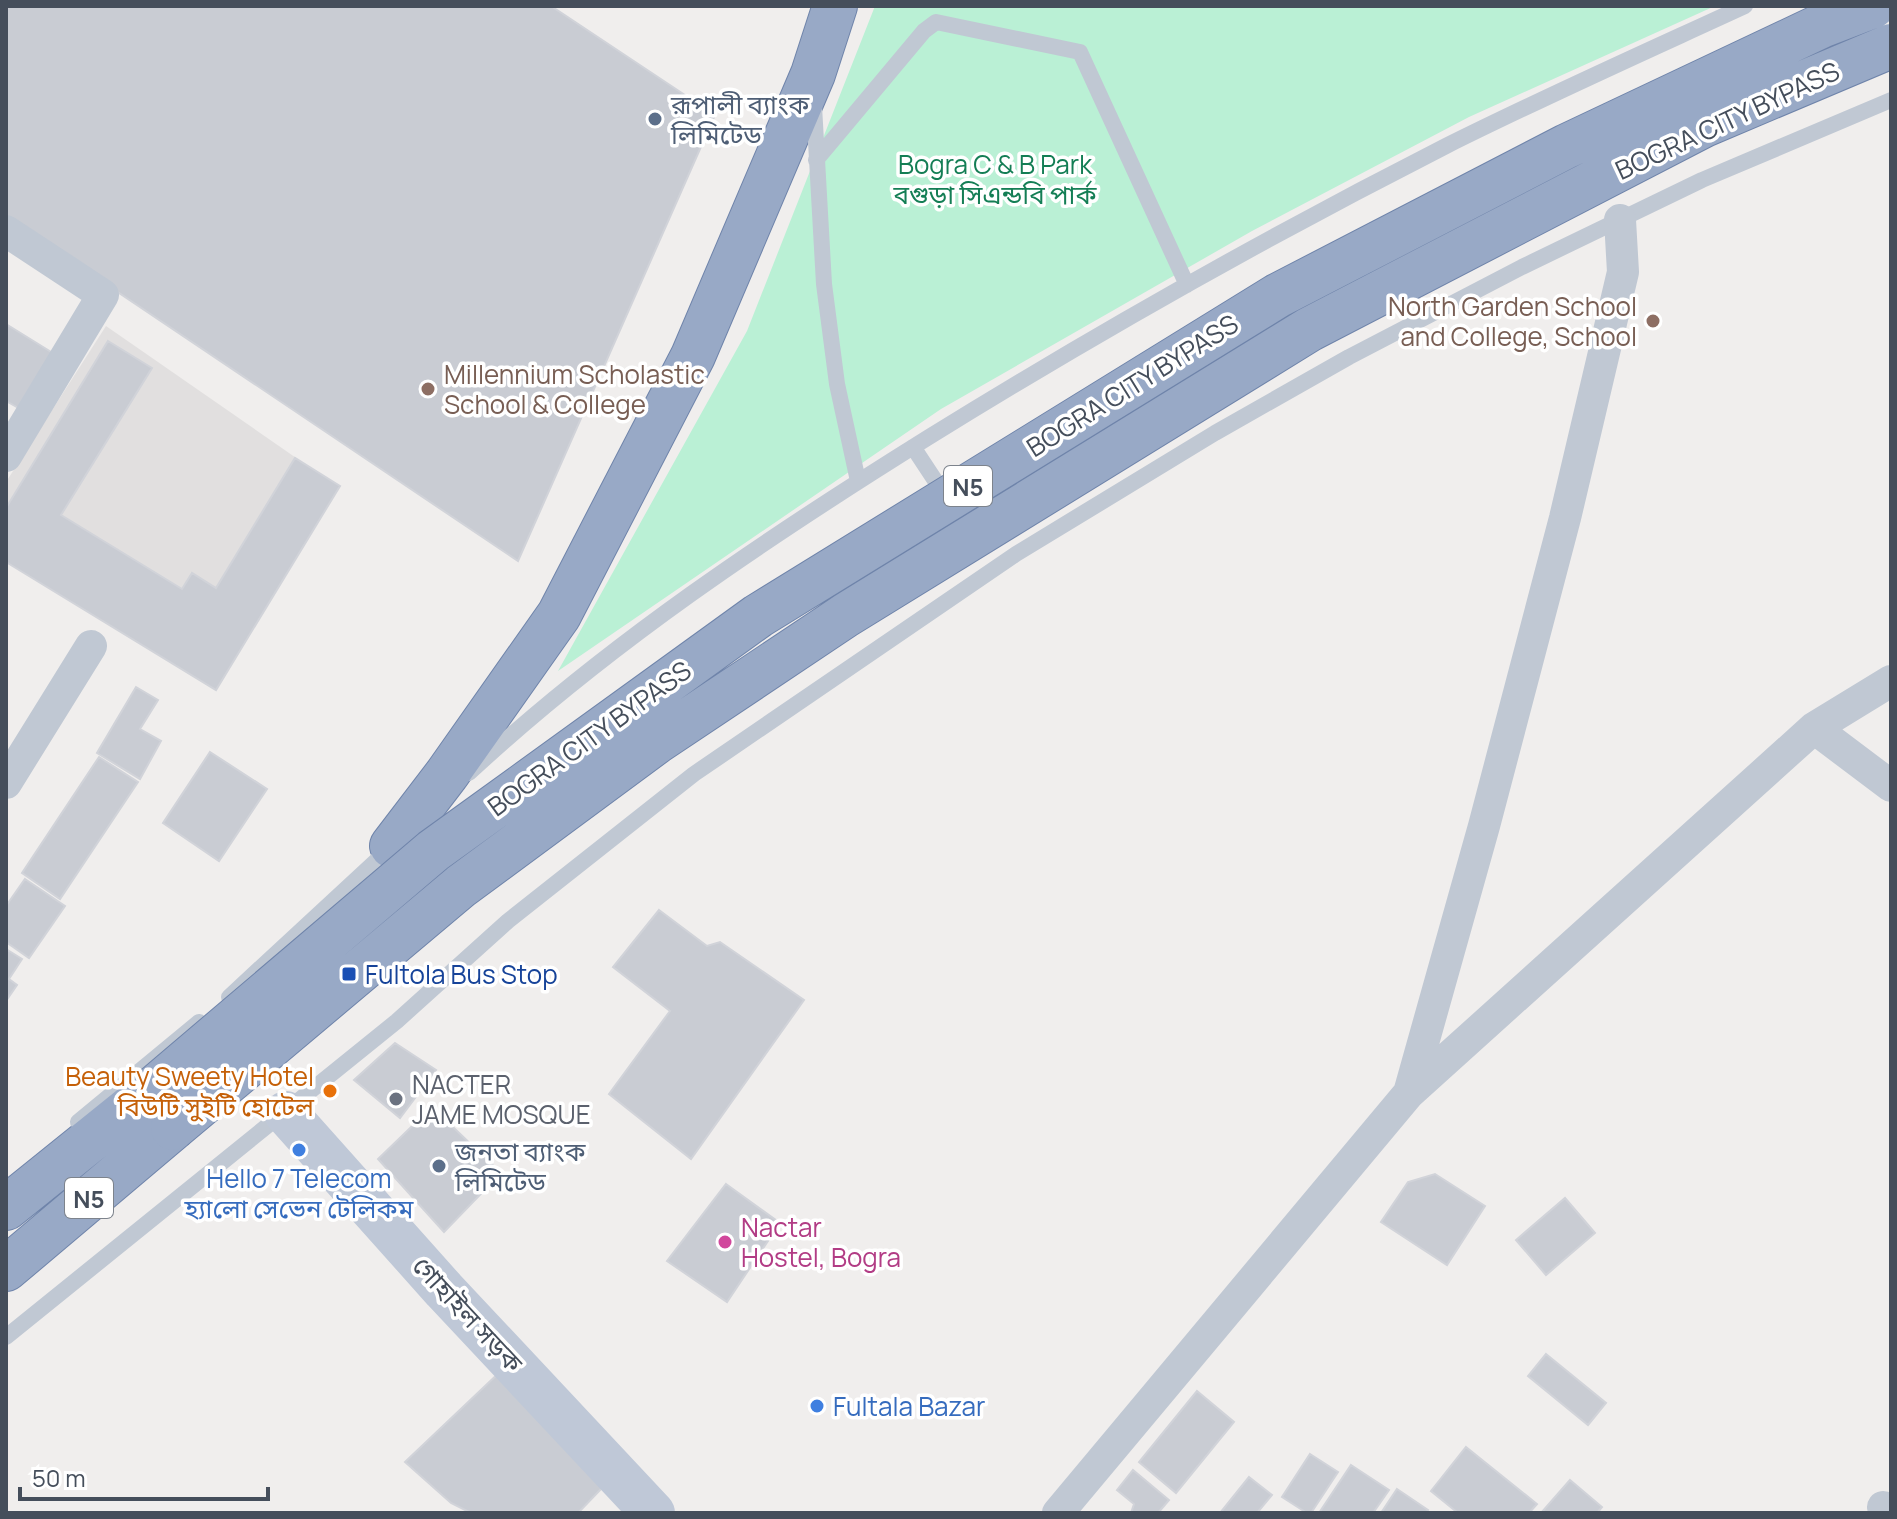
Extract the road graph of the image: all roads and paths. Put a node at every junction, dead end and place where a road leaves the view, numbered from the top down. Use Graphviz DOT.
graph roads {
  1 [pos="835,6"];
  2 [pos="1745,6"];
  3 [pos="1873,6"];
  4 [pos="1891,46"];
  5 [pos="813,74"];
  6 [pos="1891,100"];
  7 [pos="816,160"];
  8 [pos="1620,220"];
  9 [pos="6,231"];
  10 [pos="1187,285"];
  11 [pos="913,447"];
  12 [pos="6,456"];
  13 [pos="858,481"];
  14 [pos="993,569"];
  15 [pos="91,646"];
  16 [pos="1891,681"];
  17 [pos="1814,728"];
  18 [pos="6,783"];
  19 [pos="1891,786"];
  20 [pos="392,846"];
  21 [pos="1409,1093"];
  22 [pos="286,1113"];
  23 [pos="65,1133"];
  24 [pos="6,1208"];
  25 [pos="6,1269"];
  26 [pos="6,1337"];
  27 [pos="653,1513"];
  28 [pos="1058,1513"];
  1 -- 5 [label="highway"];
  2 -- 10 [label="lane"];
  3 -- 24 [label="highway, BOGRA CITY BYPASS / N5, bridge"];
  4 -- 25 [label="highway, BOGRA CITY BYPASS / N5, bridge"];
  5 -- 7 [label="lane"];
  5 -- 20 [label="highway"];
  6 -- 8 [label="lane"];
  7 -- 10 [label="lane"];
  7 -- 13 [label="lane"];
  8 -- 14 [label="lane"];
  8 -- 21 [label="street"];
  9 -- 12 [label="street"];
  10 -- 11 [label="lane"];
  11 -- 13 [label="lane"];
  11 -- 14 [label="lane"];
  13 -- 20 [label="lane"];
  14 -- 22 [label="lane"];
  15 -- 18 [label="street"];
  16 -- 17 [label="street"];
  17 -- 19 [label="street"];
  17 -- 21 [label="street"];
  20 -- 23 [label="lane"];
  21 -- 28 [label="street"];
  22 -- 26 [label="lane"];
  22 -- 27 [label="main road, গোহাইল সড়ক"];
}
